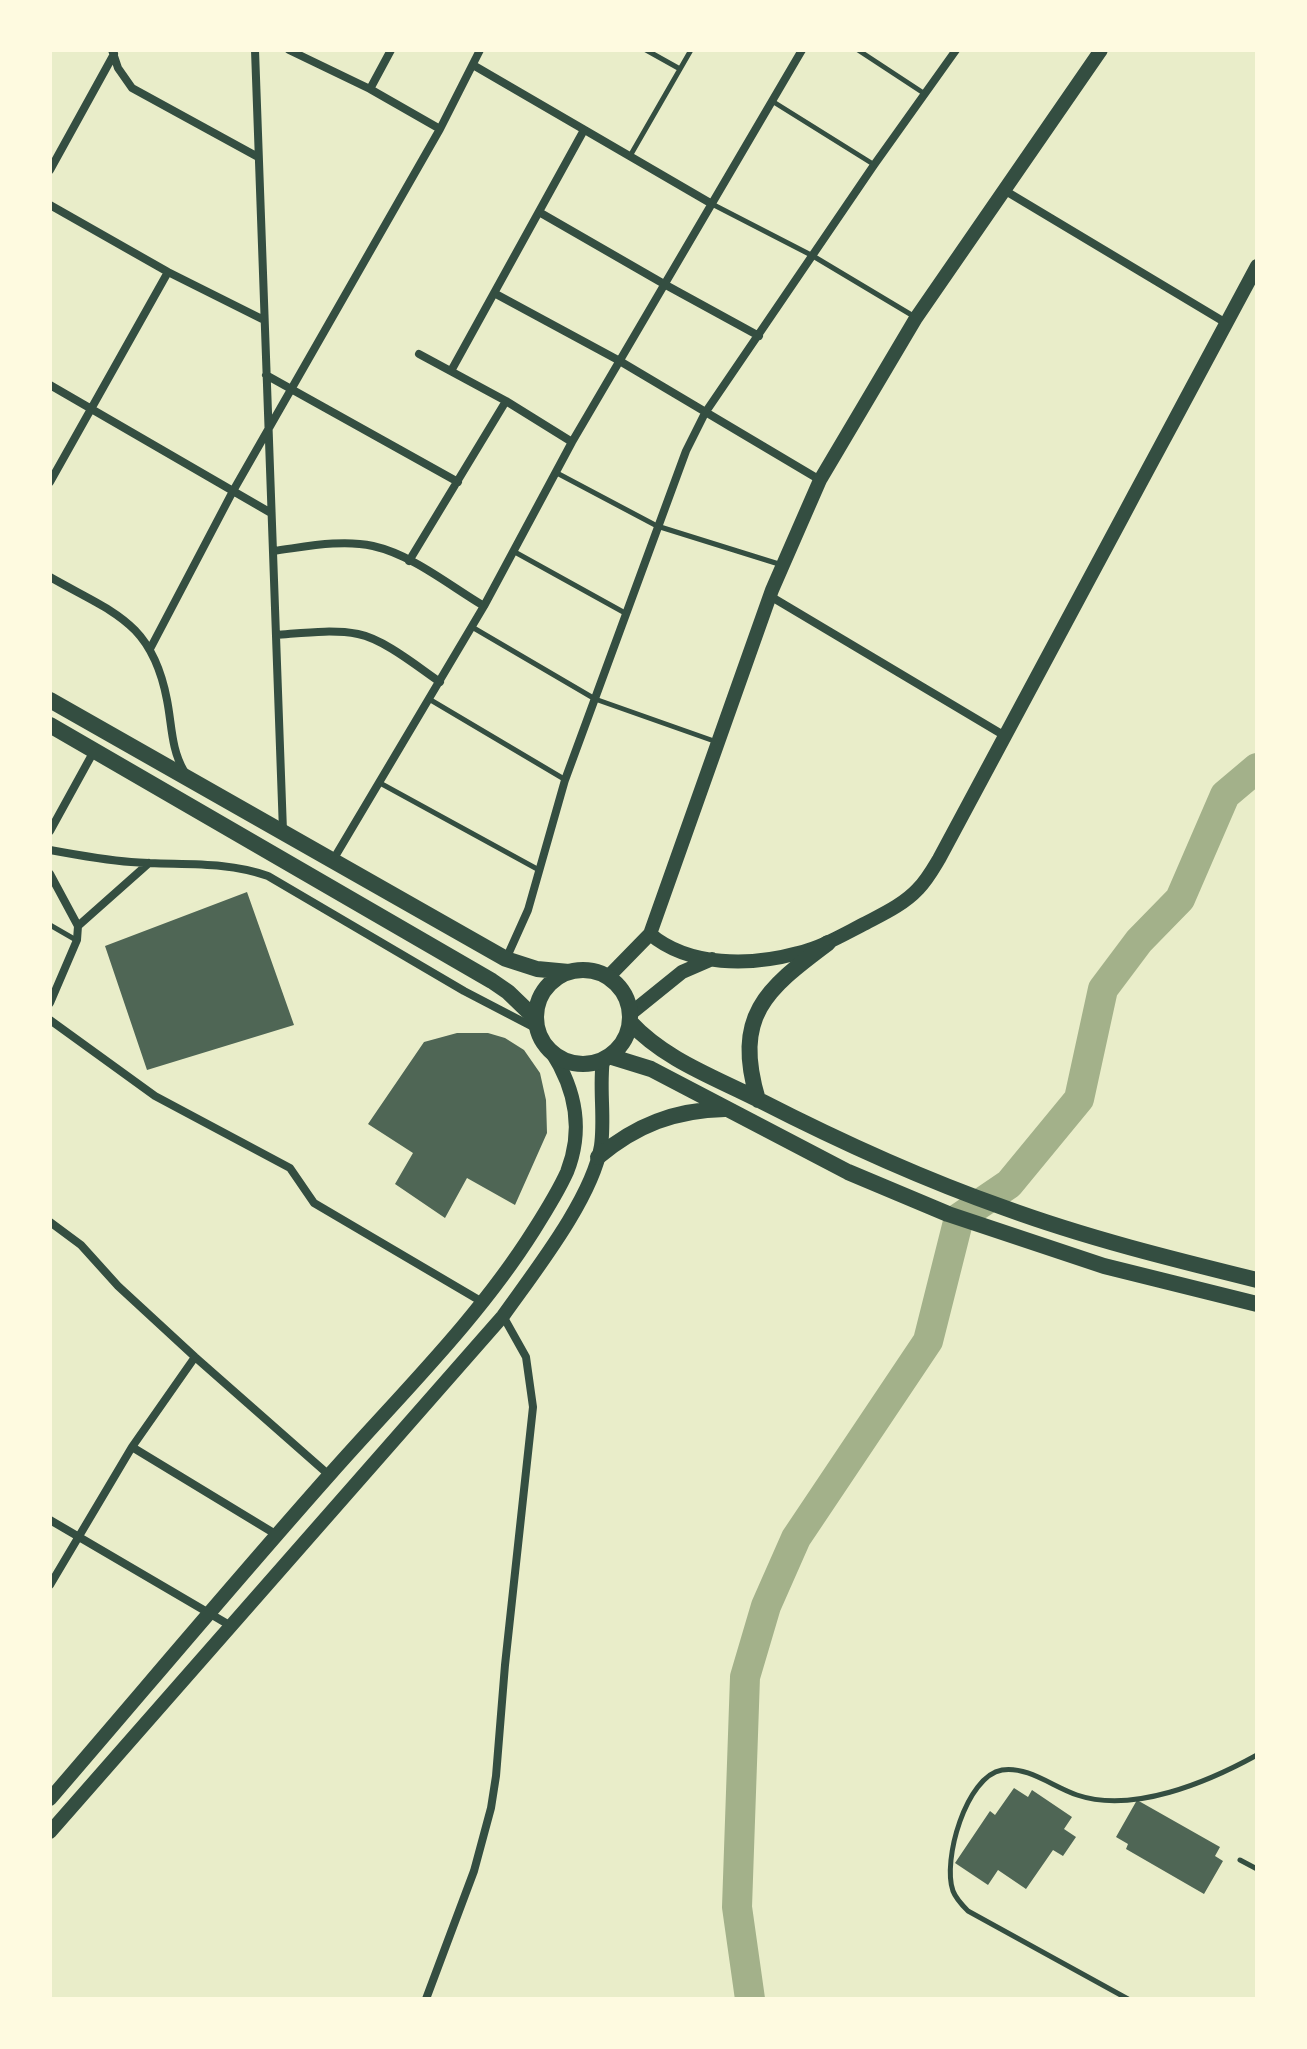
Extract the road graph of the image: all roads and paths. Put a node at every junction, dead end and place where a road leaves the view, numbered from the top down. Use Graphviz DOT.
graph roads {
  1 [pos="255,50"];
  2 [pos="289,50"];
  3 [pos="391,50"];
  4 [pos="480,50"];
  5 [pos="646,50"];
  6 [pos="691,50"];
  7 [pos="802,50"];
  8 [pos="858,50"];
  9 [pos="956,50"];
  10 [pos="1101,50"];
  11 [pos="114,51"];
  12 [pos="473,65"];
  13 [pos="680,69"];
  14 [pos="370,89"];
  15 [pos="925,94"];
  16 [pos="772,101"];
  17 [pos="440,129"];
  18 [pos="584,130"];
  19 [pos="258,157"];
  20 [pos="629,157"];
  21 [pos="874,165"];
  22 [pos="50,170"];
  23 [pos="1004,190"];
  24 [pos="712,204"];
  25 [pos="50,205"];
  26 [pos="539,212"];
  27 [pos="813,256"];
  28 [pos="1257,266"];
  29 [pos="168,272"];
  30 [pos="664,284"];
  31 [pos="494,293"];
  32 [pos="916,318"];
  33 [pos="264,320"];
  34 [pos="1226,323"];
  35 [pos="759,336"];
  36 [pos="419,354"];
  37 [pos="618,360"];
  38 [pos="451,371"];
  39 [pos="266,375"];
  40 [pos="50,385"];
  41 [pos="291,389"];
  42 [pos="506,401"];
  43 [pos="91,409"];
  44 [pos="705,413"];
  45 [pos="268,427"];
  46 [pos="572,442"];
  47 [pos="555,472"];
  48 [pos="820,480"];
  49 [pos="50,482"];
  50 [pos="458,482"];
  51 [pos="233,491"];
  52 [pos="271,513"];
  53 [pos="657,526"];
  54 [pos="273,551"];
  55 [pos="513,551"];
  56 [pos="409,561"];
  57 [pos="783,565"];
  58 [pos="50,577"];
  59 [pos="770,596"];
  60 [pos="484,606"];
  61 [pos="625,613"];
  62 [pos="472,627"];
  63 [pos="276,635"];
  64 [pos="150,649"];
  65 [pos="440,682"];
  66 [pos="429,699"];
  67 [pos="595,699"];
  68 [pos="50,700"];
  69 [pos="50,725"];
  70 [pos="1005,736"];
  71 [pos="719,743"];
  72 [pos="94,751"];
  73 [pos="189,779"];
  74 [pos="565,780"];
  75 [pos="379,783"];
  76 [pos="50,831"];
  77 [pos="283,831"];
  78 [pos="50,850"];
  79 [pos="332,861"];
  80 [pos="149,863"];
  81 [pos="540,871"];
  82 [pos="50,874"];
  83 [pos="50,925"];
  84 [pos="78,926"];
  85 [pos="650,934"];
  86 [pos="77,940"];
  87 [pos="828,943"];
  88 [pos="506,959"];
  89 [pos="712,959"];
  90 [pos="569,972"];
  91 [pos="608,977"];
  92 [pos="50,1003"];
  93 [pos="630,1018"];
  94 [pos="50,1020"];
  95 [pos="537,1024"];
  96 [pos="551,1051"];
  97 [pos="606,1058"];
  98 [pos="758,1100"];
  99 [pos="725,1109"];
  100 [pos="598,1157"];
  101 [pos="50,1222"];
  102 [pos="1257,1280"];
  103 [pos="484,1303"];
  104 [pos="1257,1304"];
  105 [pos="503,1316"];
  106 [pos="195,1357"];
  107 [pos="132,1447"];
  108 [pos="329,1475"];
  109 [pos="50,1520"];
  110 [pos="278,1535"];
  111 [pos="77,1536"];
  112 [pos="50,1585"];
  113 [pos="211,1614"];
  114 [pos="231,1626"];
  115 [pos="1257,1755"];
  116 [pos="50,1799"];
  117 [pos="55,1816"];
  118 [pos="50,1832"];
  119 [pos="1240,1860"];
  120 [pos="1257,1869"];
  121 [pos="426,1999"];
  122 [pos="1128,1999"];
  1 -- 19 [label="street"];
  2 -- 14 [label="street"];
  3 -- 14 [label="street"];
  4 -- 12 [label="street"];
  5 -- 13 [label="lane"];
  6 -- 13 [label="lane"];
  7 -- 16 [label="street"];
  8 -- 15 [label="lane"];
  9 -- 15 [label="street"];
  10 -- 23 [label="main road"];
  11 -- 19 [label="street"];
  11 -- 22 [label="street"];
  12 -- 17 [label="street"];
  12 -- 18 [label="street"];
  13 -- 20 [label="lane"];
  14 -- 17 [label="street"];
  15 -- 21 [label="street"];
  16 -- 21 [label="lane"];
  16 -- 24 [label="street"];
  17 -- 41 [label="street"];
  18 -- 20 [label="street"];
  18 -- 26 [label="street"];
  19 -- 33 [label="street"];
  20 -- 24 [label="street"];
  21 -- 27 [label="street"];
  23 -- 32 [label="main road"];
  23 -- 34 [label="street"];
  24 -- 27 [label="lane"];
  24 -- 30 [label="street"];
  25 -- 29 [label="street"];
  26 -- 30 [label="street"];
  26 -- 31 [label="street"];
  27 -- 32 [label="lane"];
  27 -- 35 [label="street"];
  28 -- 34 [label="main road"];
  29 -- 33 [label="street"];
  29 -- 43 [label="street"];
  30 -- 35 [label="street"];
  30 -- 37 [label="street"];
  31 -- 37 [label="street"];
  31 -- 38 [label="street"];
  32 -- 48 [label="main road"];
  33 -- 39 [label="street"];
  34 -- 70 [label="main road"];
  35 -- 44 [label="street"];
  36 -- 38 [label="street"];
  37 -- 44 [label="street"];
  37 -- 46 [label="street"];
  38 -- 42 [label="street"];
  39 -- 41 [label="street"];
  39 -- 45 [label="street"];
  40 -- 43 [label="street"];
  41 -- 45 [label="street"];
  41 -- 50 [label="street"];
  42 -- 46 [label="street"];
  42 -- 50 [label="street"];
  43 -- 49 [label="street"];
  43 -- 51 [label="street"];
  44 -- 48 [label="street"];
  44 -- 53 [label="street"];
  45 -- 51 [label="street"];
  45 -- 52 [label="street"];
  46 -- 47 [label="street"];
  47 -- 53 [label="lane"];
  47 -- 55 [label="street"];
  48 -- 57 [label="main road"];
  50 -- 56 [label="street"];
  51 -- 52 [label="street"];
  51 -- 64 [label="street"];
  52 -- 54 [label="street"];
  53 -- 57 [label="lane"];
  53 -- 61 [label="street"];
  54 -- 56 [label="street"];
  54 -- 63 [label="street"];
  55 -- 60 [label="street"];
  55 -- 61 [label="lane"];
  56 -- 60 [label="street"];
  57 -- 59 [label="main road"];
  58 -- 64 [label="street"];
  59 -- 70 [label="street"];
  59 -- 71 [label="main road"];
  60 -- 62 [label="street"];
  61 -- 67 [label="street"];
  62 -- 65 [label="street"];
  62 -- 67 [label="lane"];
  63 -- 65 [label="street"];
  63 -- 77 [label="street"];
  64 -- 73 [label="street"];
  65 -- 66 [label="street"];
  66 -- 74 [label="lane"];
  66 -- 75 [label="street"];
  67 -- 71 [label="lane"];
  67 -- 74 [label="street"];
  68 -- 73 [label="highway"];
  69 -- 72 [label="highway"];
  70 -- 87 [label="main road"];
  71 -- 85 [label="main road"];
  72 -- 76 [label="street"];
  72 -- 95 [label="highway"];
  73 -- 77 [label="highway"];
  74 -- 81 [label="street"];
  75 -- 79 [label="street"];
  75 -- 81 [label="lane"];
  77 -- 79 [label="highway"];
  78 -- 80 [label="street"];
  79 -- 88 [label="highway"];
  80 -- 84 [label="street"];
  80 -- 95 [label="street"];
  81 -- 88 [label="street"];
  82 -- 84 [label="street"];
  83 -- 86 [label="lane"];
  84 -- 86 [label="street"];
  85 -- 89 [label="main road"];
  85 -- 91 [label="main road"];
  86 -- 92 [label="street"];
  87 -- 89 [label="main road"];
  87 -- 98 [label="highway"];
  88 -- 90 [label="highway"];
  89 -- 93 [label="main road"];
  90 -- 91 [label="highway"];
  90 -- 95 [label="highway"];
  91 -- 93 [label="highway"];
  93 -- 97 [label="highway"];
  93 -- 98 [label="highway"];
  94 -- 103 [label="street"];
  95 -- 96 [label="highway"];
  96 -- 97 [label="highway"];
  96 -- 103 [label="main road"];
  97 -- 99 [label="highway"];
  97 -- 100 [label="main road"];
  98 -- 102 [label="highway"];
  99 -- 100 [label="highway"];
  99 -- 104 [label="highway"];
  100 -- 105 [label="main road"];
  101 -- 106 [label="street"];
  103 -- 108 [label="main road"];
  105 -- 114 [label="main road"];
  105 -- 121 [label="street"];
  106 -- 107 [label="street"];
  106 -- 108 [label="street"];
  107 -- 110 [label="street"];
  107 -- 111 [label="street"];
  108 -- 110 [label="main road"];
  109 -- 111 [label="street"];
  110 -- 113 [label="main road"];
  111 -- 112 [label="street"];
  111 -- 113 [label="street"];
  113 -- 114 [label="street"];
  113 -- 116 [label="main road"];
  114 -- 117 [label="main road"];
  115 -- 122 [label="lane"];
  117 -- 118 [label="main road"];
  119 -- 120 [label="lane"];
}
